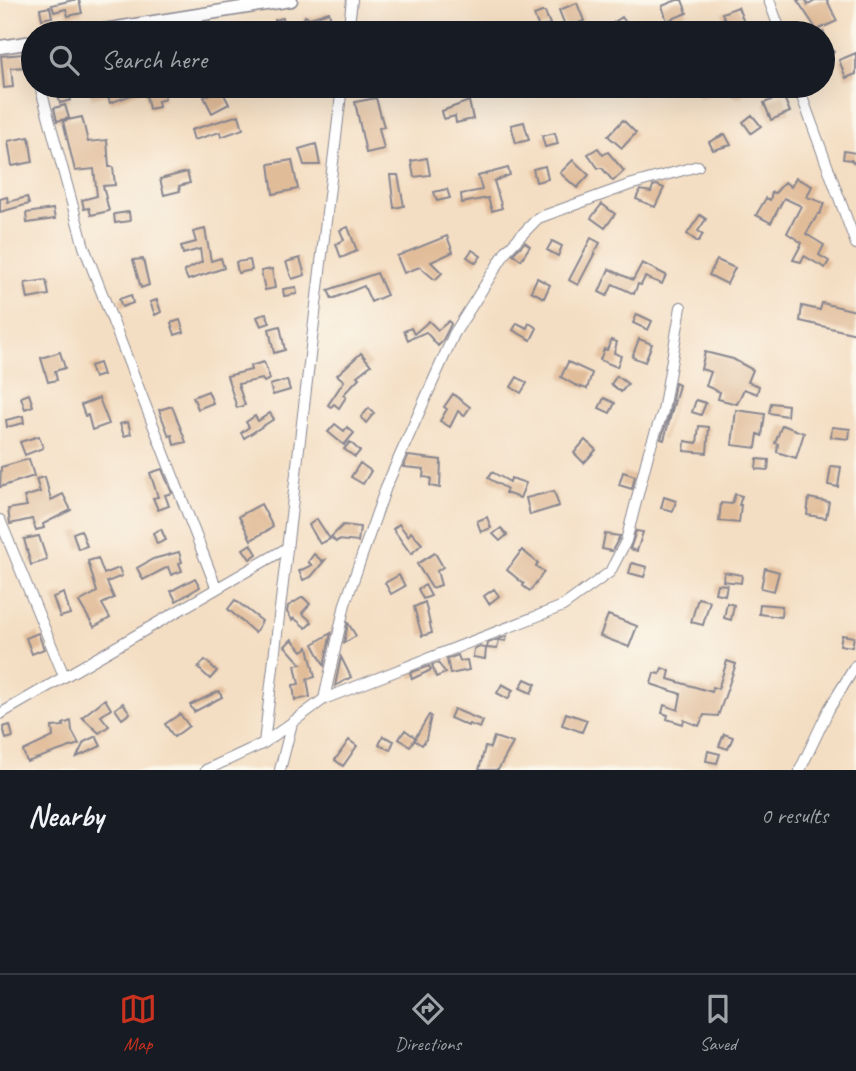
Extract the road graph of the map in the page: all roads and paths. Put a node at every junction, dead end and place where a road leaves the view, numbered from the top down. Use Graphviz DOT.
graph roads {
  1 [pos="352,0"];
  2 [pos="769,0"];
  3 [pos="284,1"];
  4 [pos="160,21"];
  5 [pos="349,21"];
  6 [pos="776,21"];
  7 [pos="21,44"];
  8 [pos="0,47"];
  9 [pos="43,98"];
  10 [pos="341,98"];
  11 [pos="802,98"];
  12 [pos="698,166"];
  13 [pos="856,244"];
  14 [pos="681,307"];
  15 [pos="0,520"];
  16 [pos="288,548"];
  17 [pos="216,587"];
  18 [pos="856,664"];
  19 [pos="64,676"];
  20 [pos="324,699"];
  21 [pos="0,714"];
  22 [pos="293,722"];
  23 [pos="264,743"];
  24 [pos="206,770"];
  25 [pos="280,770"];
  26 [pos="800,770"];
  1 -- 5 [label="street"];
  2 -- 6 [label="street"];
  3 -- 4 [label="street"];
  7 -- 8 [label="street"];
  9 -- 17 [label="street"];
  10 -- 16 [label="street"];
  11 -- 13 [label="street"];
  12 -- 20 [label="street"];
  14 -- 20 [label="street"];
  15 -- 19 [label="street"];
  16 -- 17 [label="street"];
  16 -- 23 [label="street"];
  17 -- 19 [label="street"];
  18 -- 26 [label="street"];
  19 -- 21 [label="street"];
  20 -- 22 [label="street"];
  22 -- 23 [label="street"];
  22 -- 25 [label="street"];
  23 -- 24 [label="street"];
}
